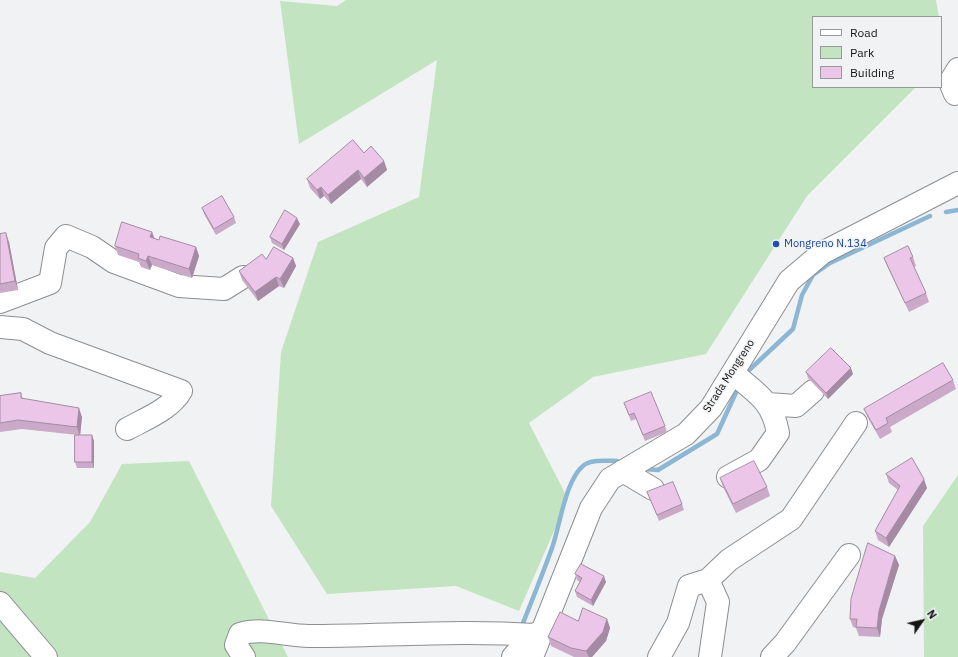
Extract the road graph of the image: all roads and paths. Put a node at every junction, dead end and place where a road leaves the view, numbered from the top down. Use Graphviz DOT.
graph roads {
  1 [pos="958,69"];
  2 [pos="958,93"];
  3 [pos="958,183"];
  4 [pos="242,277"];
  5 [pos="0,302"];
  6 [pos="0,327"];
  7 [pos="733,373"];
  8 [pos="813,391"];
  9 [pos="768,404"];
  10 [pos="856,423"];
  11 [pos="127,429"];
  12 [pos="623,471"];
  13 [pos="726,478"];
  14 [pos="653,490"];
  15 [pos="849,556"];
  16 [pos="708,580"];
  17 [pos="0,603"];
  18 [pos="540,632"];
  19 [pos="46,657"];
  20 [pos="244,657"];
  21 [pos="513,657"];
  22 [pos="532,657"];
  23 [pos="659,657"];
  24 [pos="710,657"];
  25 [pos="772,657"];
  1 -- 2 [label="street"];
  3 -- 7 [label="street, Strada Mongreno"];
  4 -- 5 [label="street"];
  6 -- 11 [label="street"];
  7 -- 9 [label="street"];
  7 -- 12 [label="street, Strada Mongreno"];
  8 -- 9 [label="street"];
  9 -- 13 [label="street"];
  10 -- 16 [label="street"];
  12 -- 14 [label="street"];
  12 -- 18 [label="street, Strada Mongreno"];
  15 -- 25 [label="street"];
  16 -- 23 [label="street"];
  16 -- 24 [label="street"];
  17 -- 19 [label="street"];
  18 -- 20 [label="street"];
  18 -- 21 [label="street"];
  18 -- 22 [label="street, Strada Mongreno"];
}
